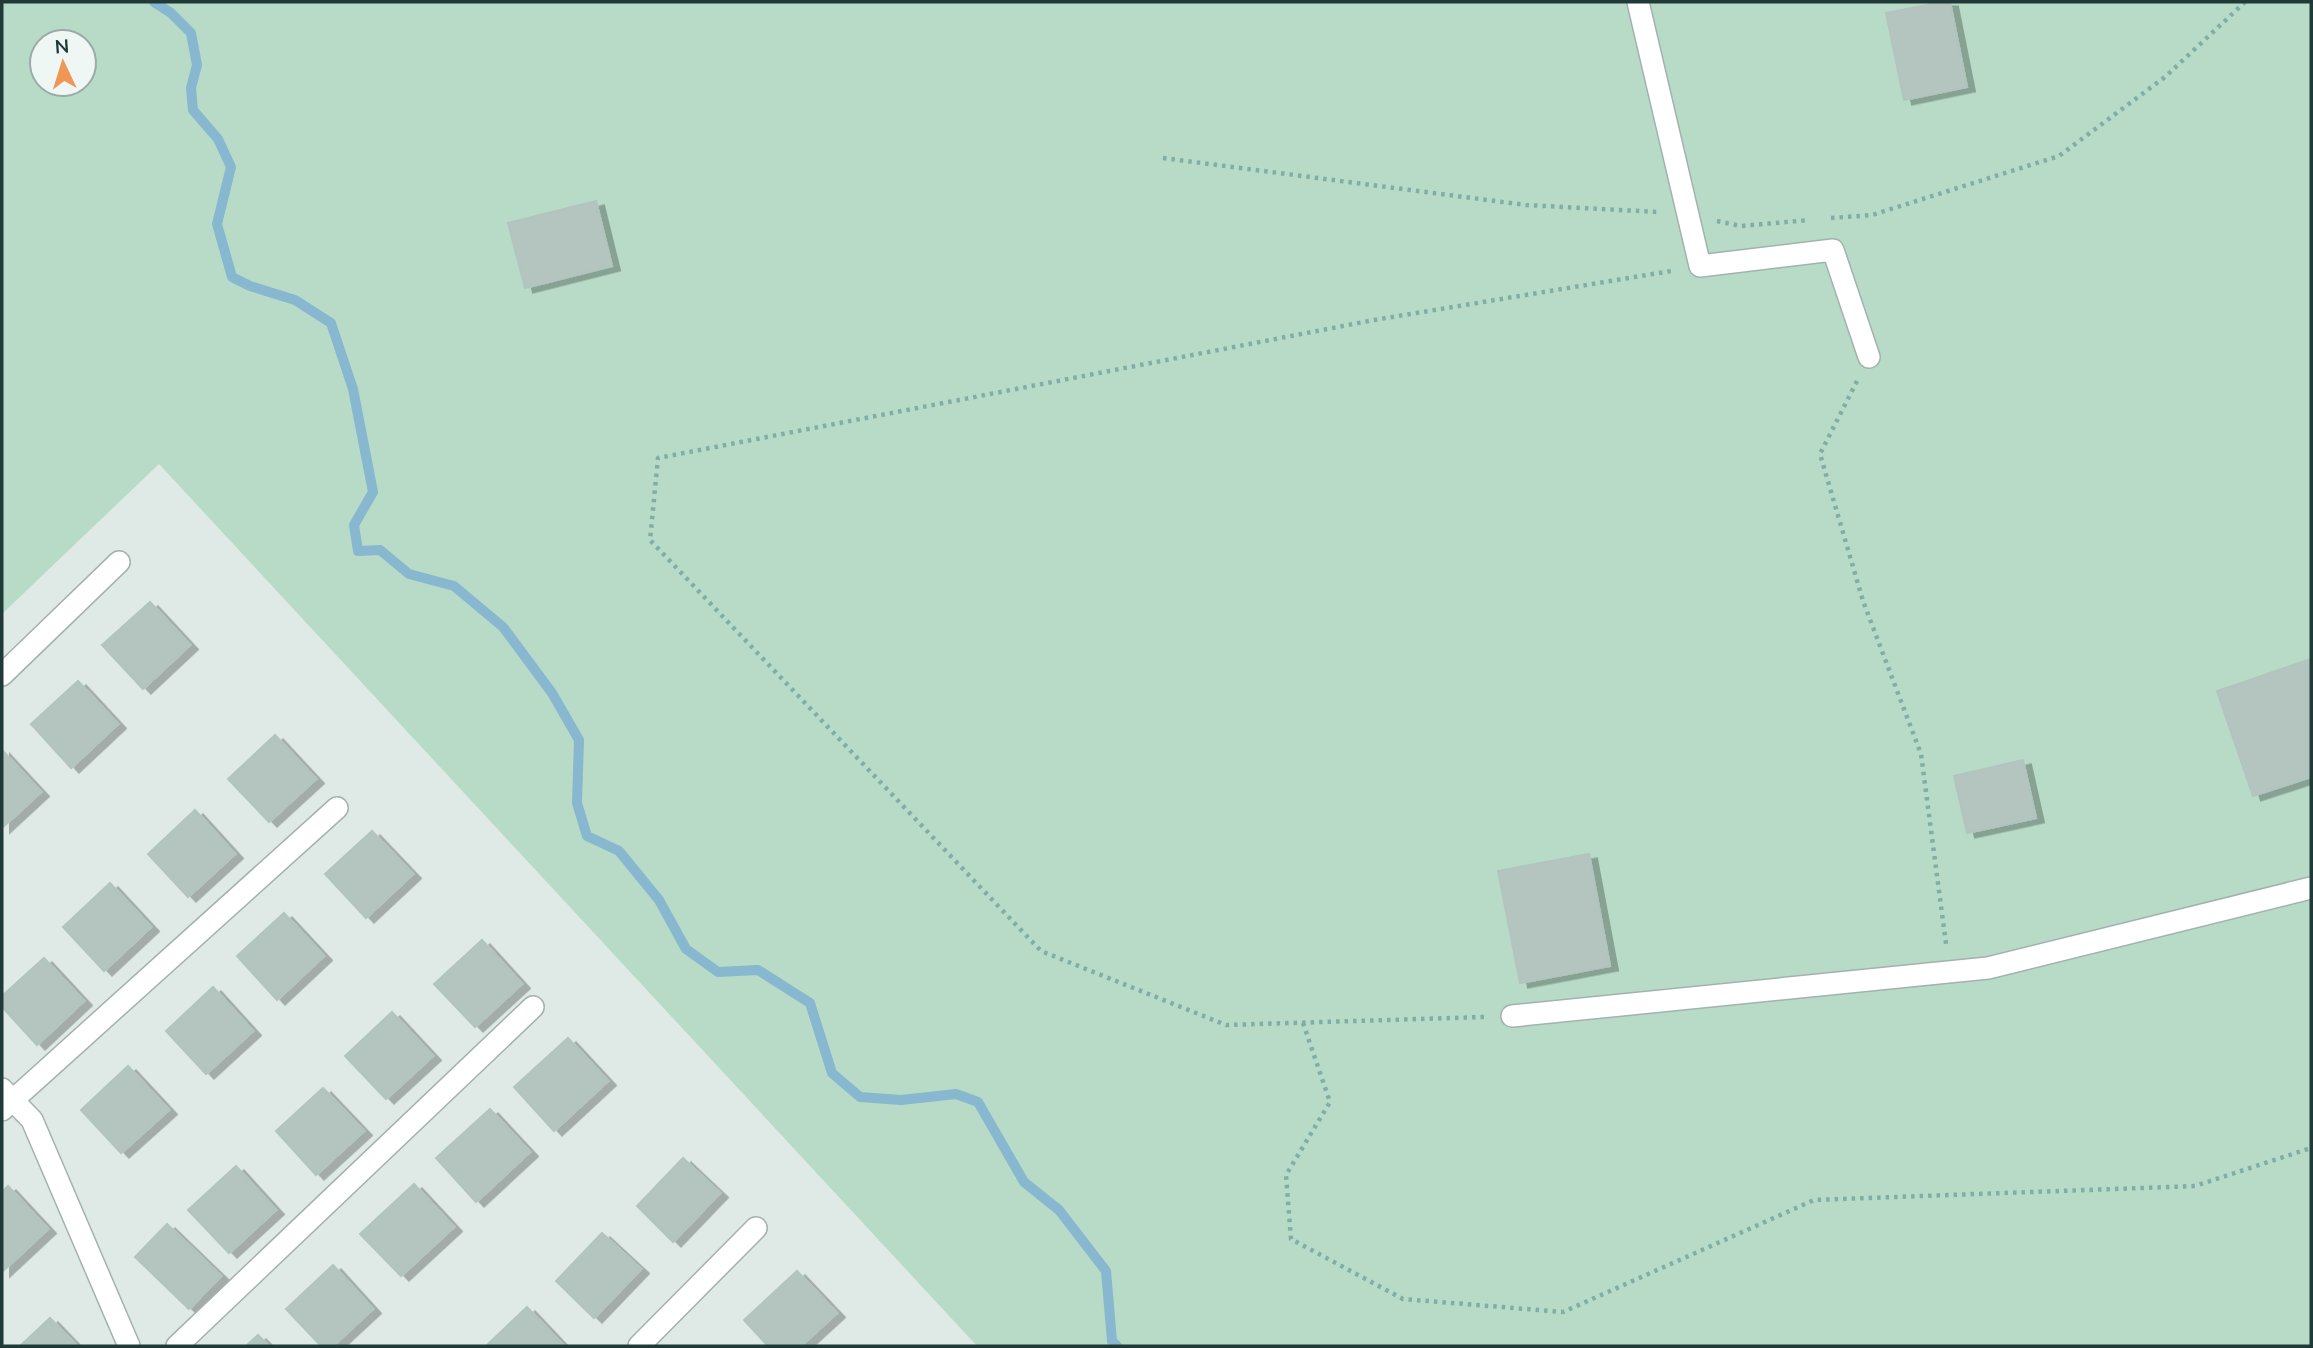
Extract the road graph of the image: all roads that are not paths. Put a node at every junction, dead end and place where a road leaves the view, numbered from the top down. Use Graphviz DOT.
graph roads {
  1 [pos="1638,2"];
  2 [pos="1869,357"];
  3 [pos="119,562"];
  4 [pos="2,675"];
  5 [pos="337,808"];
  6 [pos="2311,888"];
  7 [pos="533,1007"];
  8 [pos="1512,1016"];
  9 [pos="5,1100"];
  10 [pos="756,1228"];
  11 [pos="129,1346"];
  12 [pos="177,1346"];
  13 [pos="639,1346"];
  1 -- 2 [label="street"];
  3 -- 4 [label="street"];
  5 -- 9 [label="street"];
  6 -- 8 [label="street"];
  7 -- 12 [label="street"];
  9 -- 11 [label="street"];
  10 -- 13 [label="street"];
}
